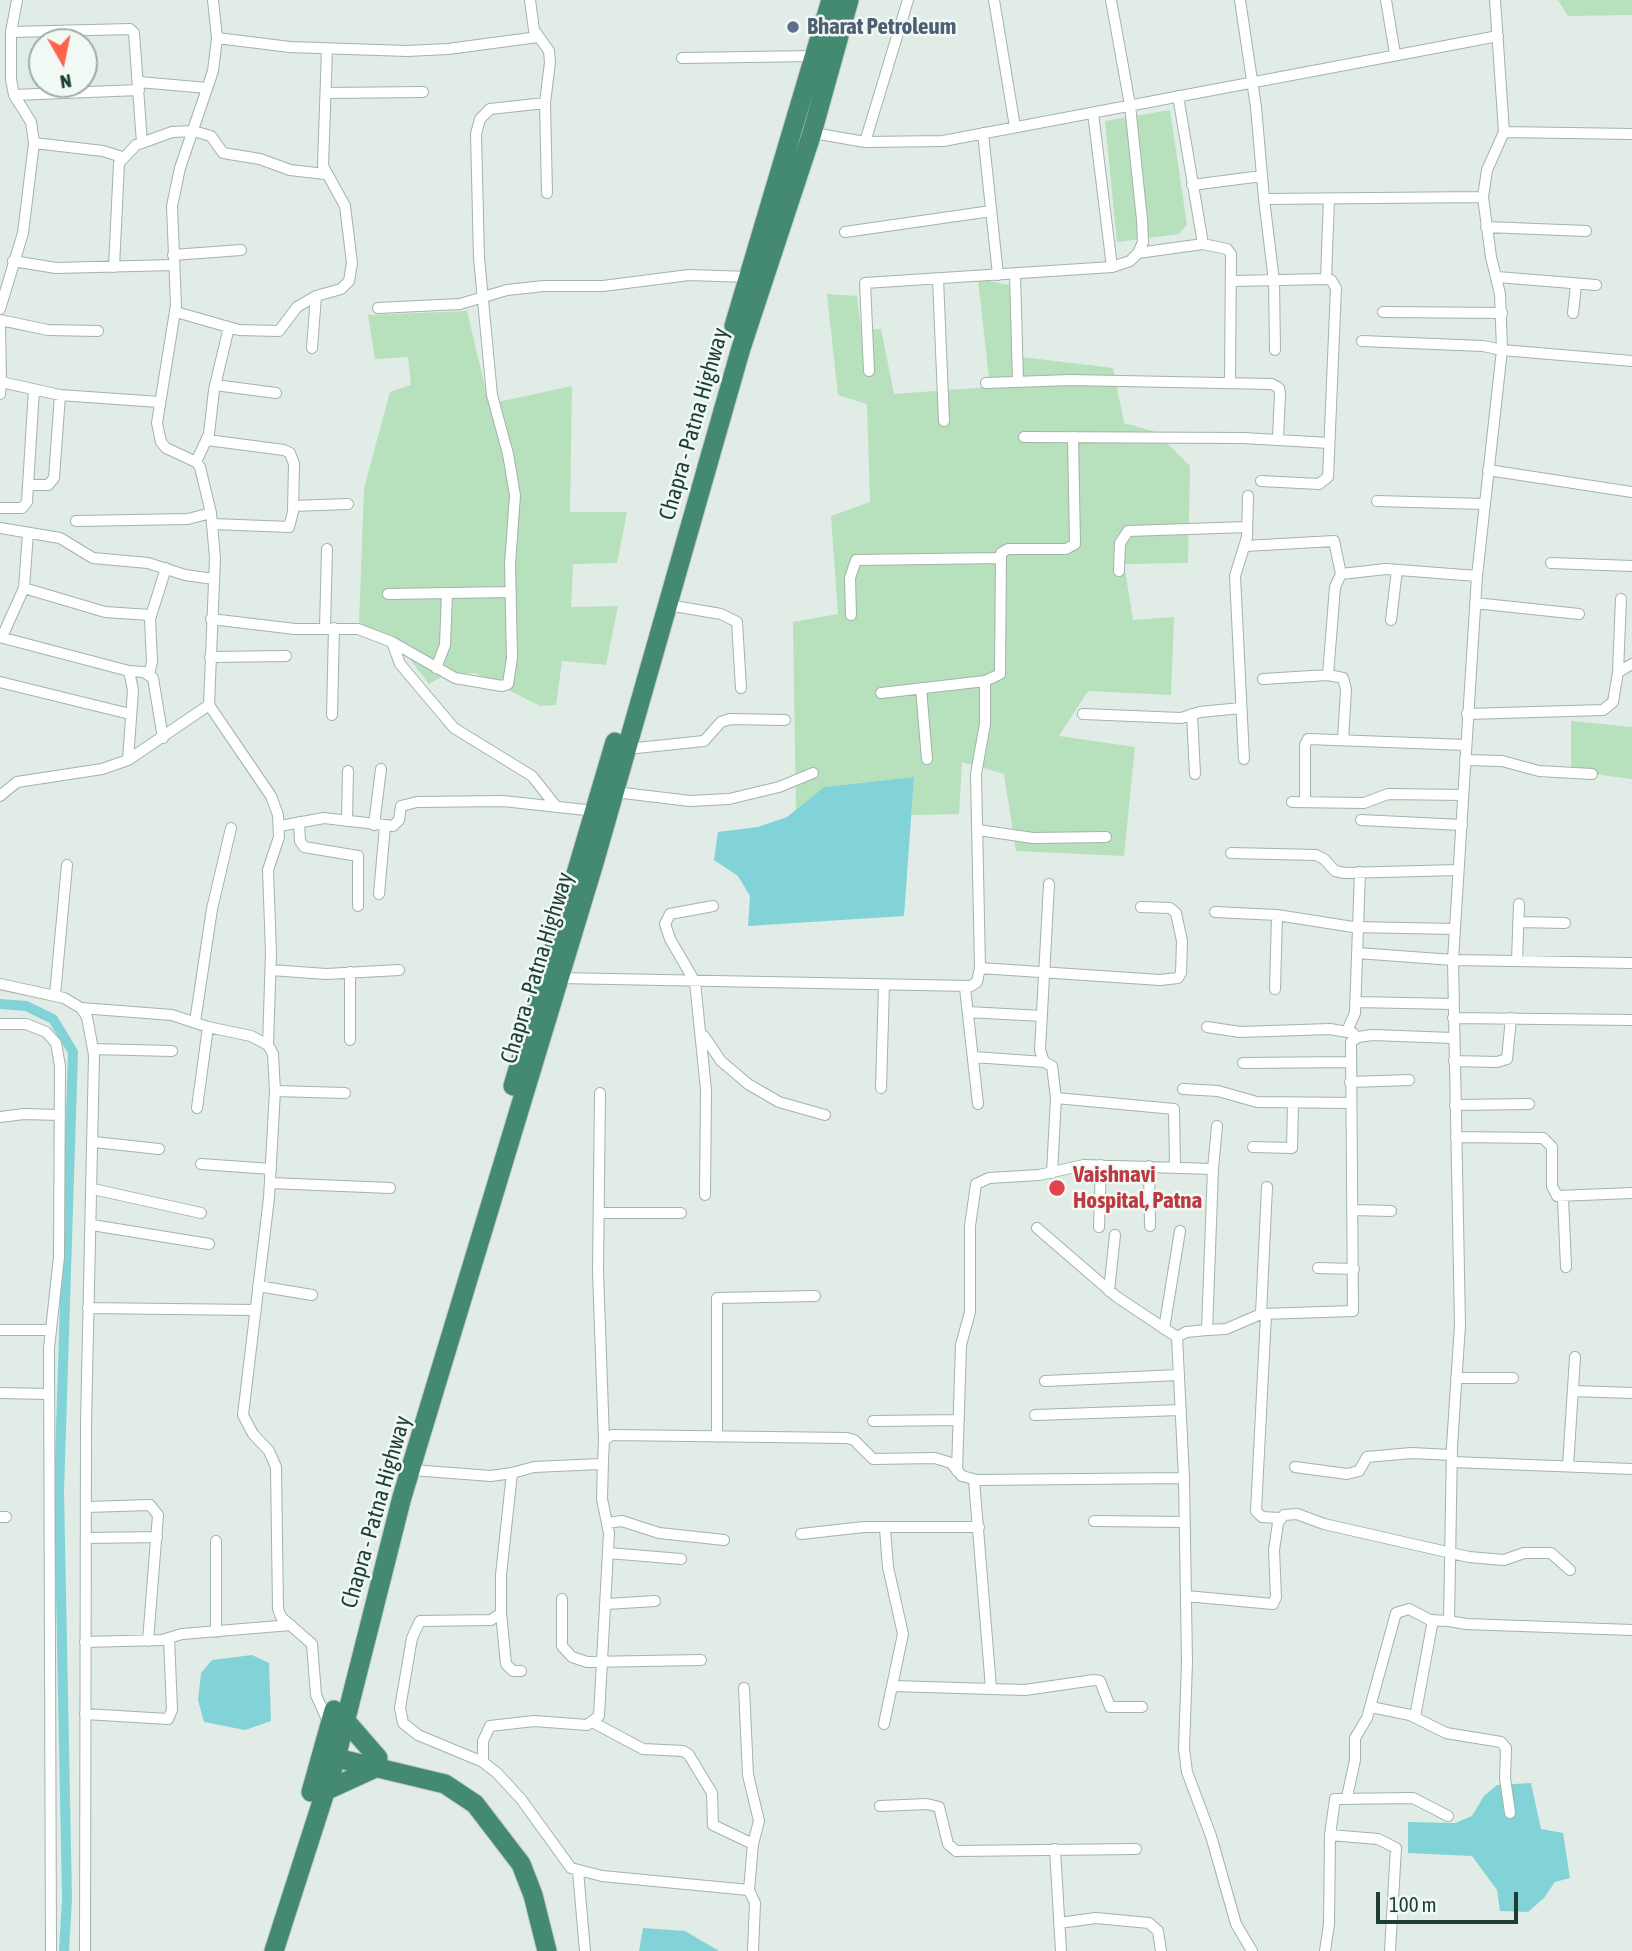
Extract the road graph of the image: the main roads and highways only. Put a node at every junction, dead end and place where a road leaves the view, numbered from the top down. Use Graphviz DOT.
graph roads {
  1 [pos="831,0"];
  2 [pos="849,0"];
  3 [pos="333,1742"];
  4 [pos="381,1766"];
  5 [pos="325,1791"];
  6 [pos="263,1951"];
  7 [pos="274,1951"];
  8 [pos="547,1951"];
  1 -- 3 [label="highway, Chapra - Patna Highway"];
  2 -- 3 [label="highway, Chapra - Patna Highway"];
  3 -- 4 [label="highway"];
  3 -- 4 [label="highway"];
  3 -- 5 [label="highway, Chapra - Patna Highway"];
  3 -- 6 [label="highway, Chapra - Patna Highway"];
  4 -- 5 [label="highway"];
  4 -- 8 [label="highway"];
  5 -- 7 [label="highway, Chapra - Patna Highway"];
}
